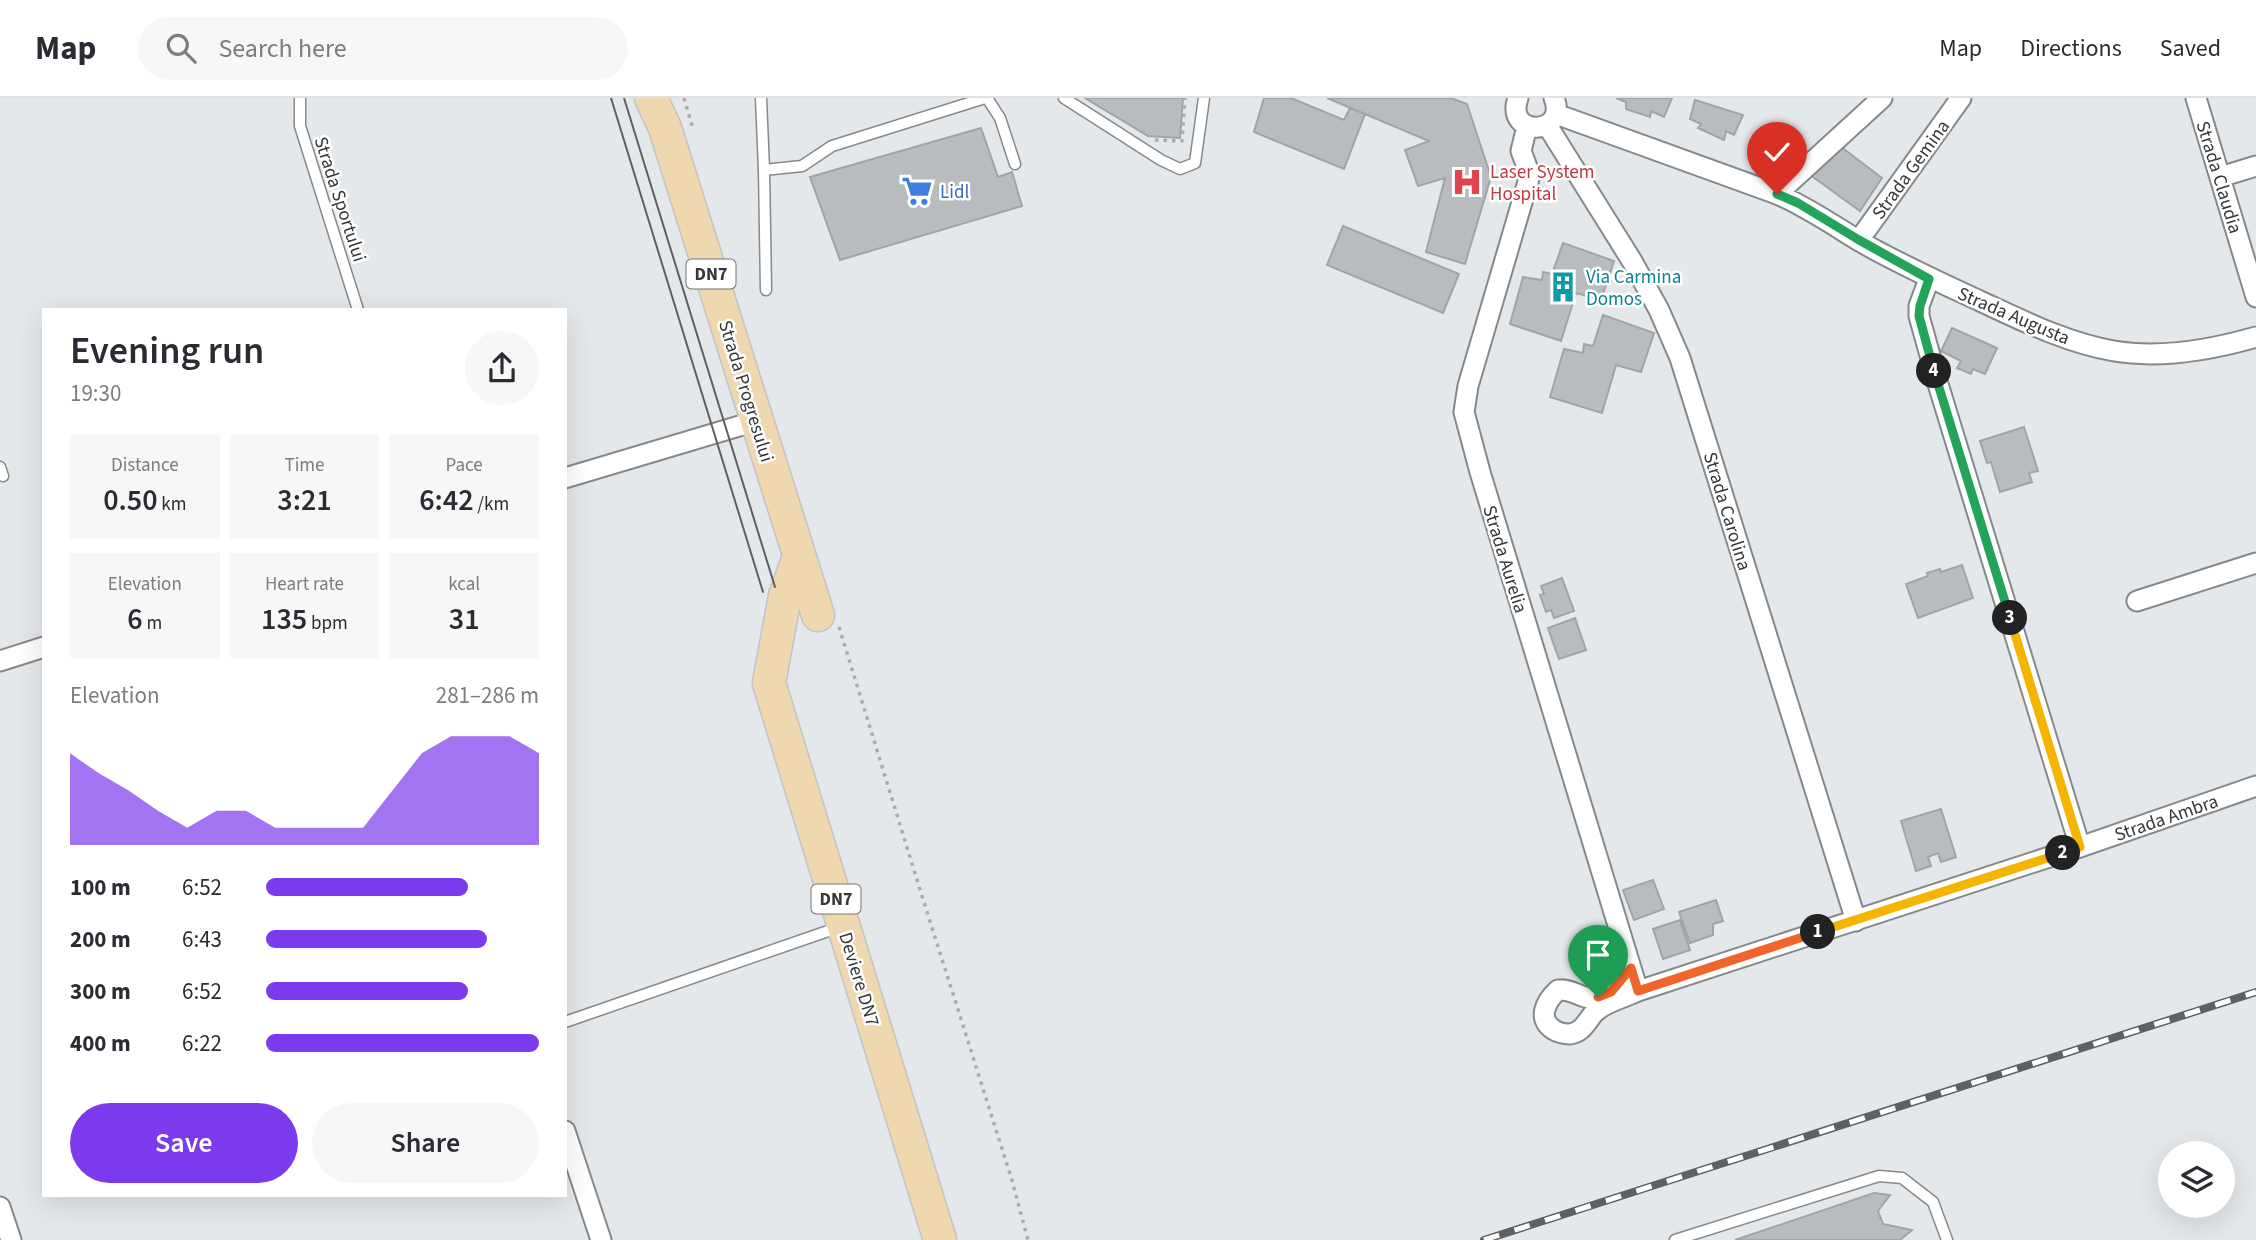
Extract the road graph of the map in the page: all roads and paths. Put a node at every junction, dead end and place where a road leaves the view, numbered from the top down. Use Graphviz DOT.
graph roads {
  1 [pos="300,98"];
  2 [pos="651,98"];
  3 [pos="684,98"];
  4 [pos="761,98"];
  5 [pos="986,98"];
  6 [pos="1064,98"];
  7 [pos="1185,98"];
  8 [pos="1204,98"];
  9 [pos="1518,98"];
  10 [pos="1882,98"];
  11 [pos="1962,98"];
  12 [pos="2196,98"];
  13 [pos="1546,116"];
  14 [pos="674,120"];
  15 [pos="1148,139"];
  16 [pos="1015,164"];
  17 [pos="2256,166"];
  18 [pos="764,170"];
  19 [pos="2220,177"];
  20 [pos="1777,194"];
  21 [pos="1859,240"];
  22 [pos="1929,279"];
  23 [pos="765,290"];
  24 [pos="2256,297"];
  25 [pos="357,308"];
  26 [pos="2256,337"];
  27 [pos="756,421"];
  28 [pos="567,477"];
  29 [pos="799,556"];
  30 [pos="2256,563"];
  31 [pos="2137,601"];
  32 [pos="828,620"];
  33 [pos="42,648"];
  34 [pos="0,661"];
  35 [pos="2256,786"];
  36 [pos="2080,847"];
  37 [pos="1856,921"];
  38 [pos="831,930"];
  39 [pos="1631,968"];
  40 [pos="1638,991"];
  41 [pos="567,1022"];
  42 [pos="567,1137"];
  43 [pos="0,1207"];
  44 [pos="11,1240"];
  45 [pos="601,1240"];
  46 [pos="940,1240"];
  47 [pos="1028,1240"];
  48 [pos="1675,1240"];
  49 [pos="1947,1240"];
  1 -- 25 [label="lane, Strada Sportului"];
  2 -- 14 [label="main road, Strada Progresului / DN7"];
  3 -- 14 [label="path"];
  4 -- 18 [label="lane"];
  5 -- 16 [label="lane"];
  5 -- 18 [label="lane"];
  6 -- 8 [label="lane"];
  7 -- 15 [label="path"];
  9 -- 13 [label="street"];
  10 -- 20 [label="street"];
  11 -- 21 [label="street, Strada Gemina"];
  12 -- 19 [label="street, Strada Claudia"];
  13 -- 20 [label="street, Strada Augusta"];
  13 -- 37 [label="street, Strada Carolina"];
  13 -- 39 [label="street, Strada Aurelia"];
  14 -- 27 [label="main road, Strada Progresului / DN7"];
  17 -- 19 [label="street"];
  18 -- 23 [label="lane"];
  19 -- 24 [label="street, Strada Claudia"];
  20 -- 21 [label="street, Strada Augusta"];
  21 -- 22 [label="street, Strada Augusta"];
  22 -- 26 [label="street, Strada Augusta"];
  22 -- 36 [label="street"];
  27 -- 28 [label="street"];
  27 -- 29 [label="main road, Strada Progresului / DN7"];
  29 -- 32 [label="main road, Strada Progresului / DN7"];
  29 -- 46 [label="main road, Deviere DN7 / DN7"];
  30 -- 31 [label="street"];
  32 -- 47 [label="path"];
  33 -- 34 [label="street"];
  35 -- 36 [label="street, Strada Ambra"];
  36 -- 37 [label="street, Strada Ambra"];
  37 -- 40 [label="street, Strada Ambra"];
  38 -- 41 [label="lane"];
  39 -- 40 [label="street, Strada Aurelia"];
  39 -- 40 [label="street, Strada Ambra"];
  42 -- 45 [label="street"];
  43 -- 44 [label="street"];
  48 -- 49 [label="lane"];
}
